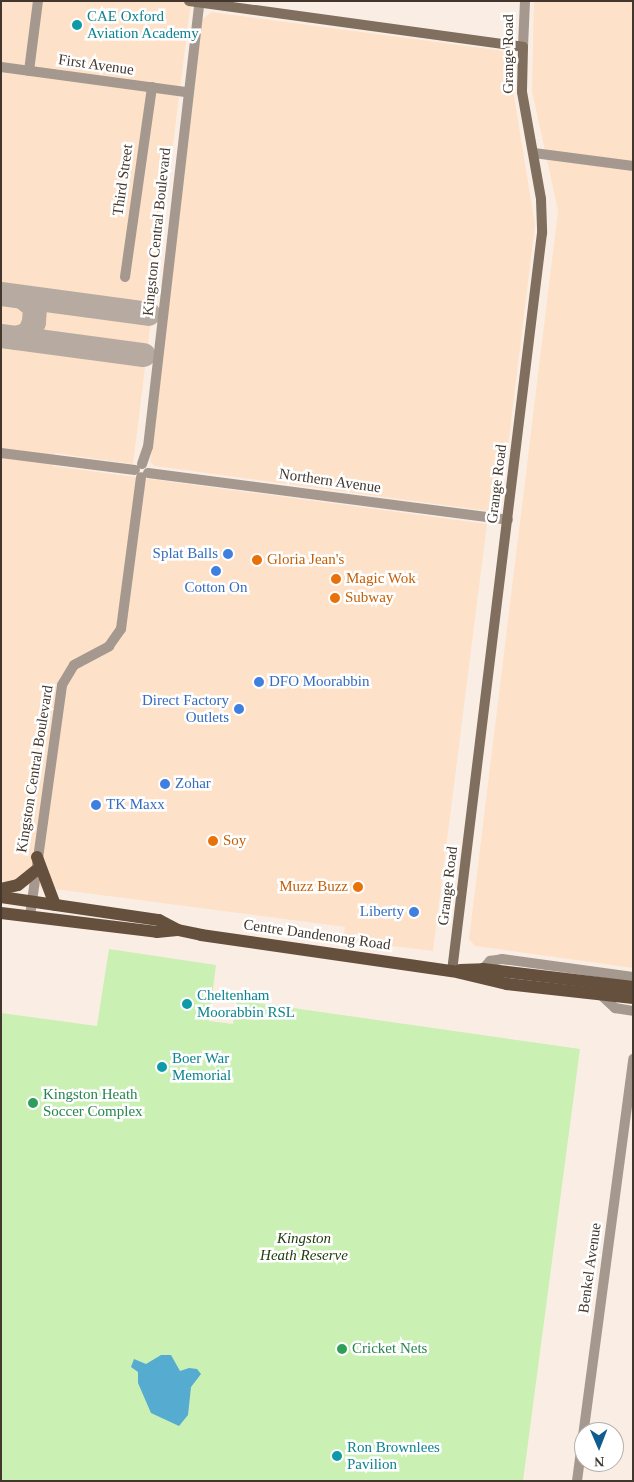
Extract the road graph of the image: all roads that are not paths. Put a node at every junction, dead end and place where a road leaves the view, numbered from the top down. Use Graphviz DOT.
graph roads {
  1 [pos="38,1"];
  2 [pos="525,1"];
  3 [pos="194,2"];
  4 [pos="523,47"];
  5 [pos="1,67"];
  6 [pos="29,71"];
  7 [pos="152,87"];
  8 [pos="187,92"];
  9 [pos="534,153"];
  10 [pos="633,166"];
  11 [pos="125,277"];
  12 [pos="1,453"];
  13 [pos="142,471"];
  14 [pos="508,520"];
  15 [pos="37,856"];
  16 [pos="35,871"];
  17 [pos="1,889"];
  18 [pos="1,897"];
  19 [pos="32,901"];
  20 [pos="56,905"];
  21 [pos="1,913"];
  22 [pos="30,916"];
  23 [pos="178,930"];
  24 [pos="483,969"];
  25 [pos="452,971"];
  26 [pos="633,977"];
  27 [pos="633,987"];
  28 [pos="600,994"];
  29 [pos="633,998"];
  30 [pos="633,1011"];
  31 [pos="633,1059"];
  32 [pos="577,1481"];
  1 -- 6 [label="street"];
  2 -- 4 [label="street, Grange Road"];
  3 -- 4 [label="main road"];
  3 -- 8 [label="street, Kingston Central Boulevard"];
  4 -- 9 [label="main road, Grange Road"];
  5 -- 6 [label="street, First Avenue"];
  6 -- 7 [label="street, First Avenue"];
  7 -- 8 [label="street, First Avenue"];
  7 -- 11 [label="street, Third Street"];
  8 -- 13 [label="street, Kingston Central Boulevard"];
  9 -- 10 [label="street"];
  9 -- 14 [label="main road, Grange Road"];
  12 -- 13 [label="street, Northern Avenue"];
  13 -- 14 [label="street, Northern Avenue"];
  13 -- 15 [label="street, Kingston Central Boulevard"];
  14 -- 25 [label="main road, Grange Road"];
  15 -- 16 [label="street, Kingston Central Boulevard"];
  15 -- 20 [label="main road"];
  16 -- 17 [label="main road"];
  16 -- 19 [label="street, Kingston Central Boulevard"];
  18 -- 19 [label="main road, Centre Dandenong Road"];
  19 -- 20 [label="main road, Centre Dandenong Road"];
  19 -- 22 [label="street, Kingston Central Boulevard"];
  20 -- 23 [label="main road, Centre Dandenong Road"];
  21 -- 22 [label="main road, Centre Dandenong Road"];
  22 -- 23 [label="main road, Centre Dandenong Road"];
  23 -- 25 [label="main road, Centre Dandenong Road"];
  24 -- 25 [label="main road, Centre Dandenong Road"];
  24 -- 26 [label="street, Centre Dandenong Road"];
  24 -- 27 [label="main road, Centre Dandenong Road"];
  25 -- 28 [label="main road, Centre Dandenong Road"];
  28 -- 29 [label="main road, Centre Dandenong Road"];
  28 -- 30 [label="street"];
  31 -- 32 [label="street, Benkel Avenue"];
}
